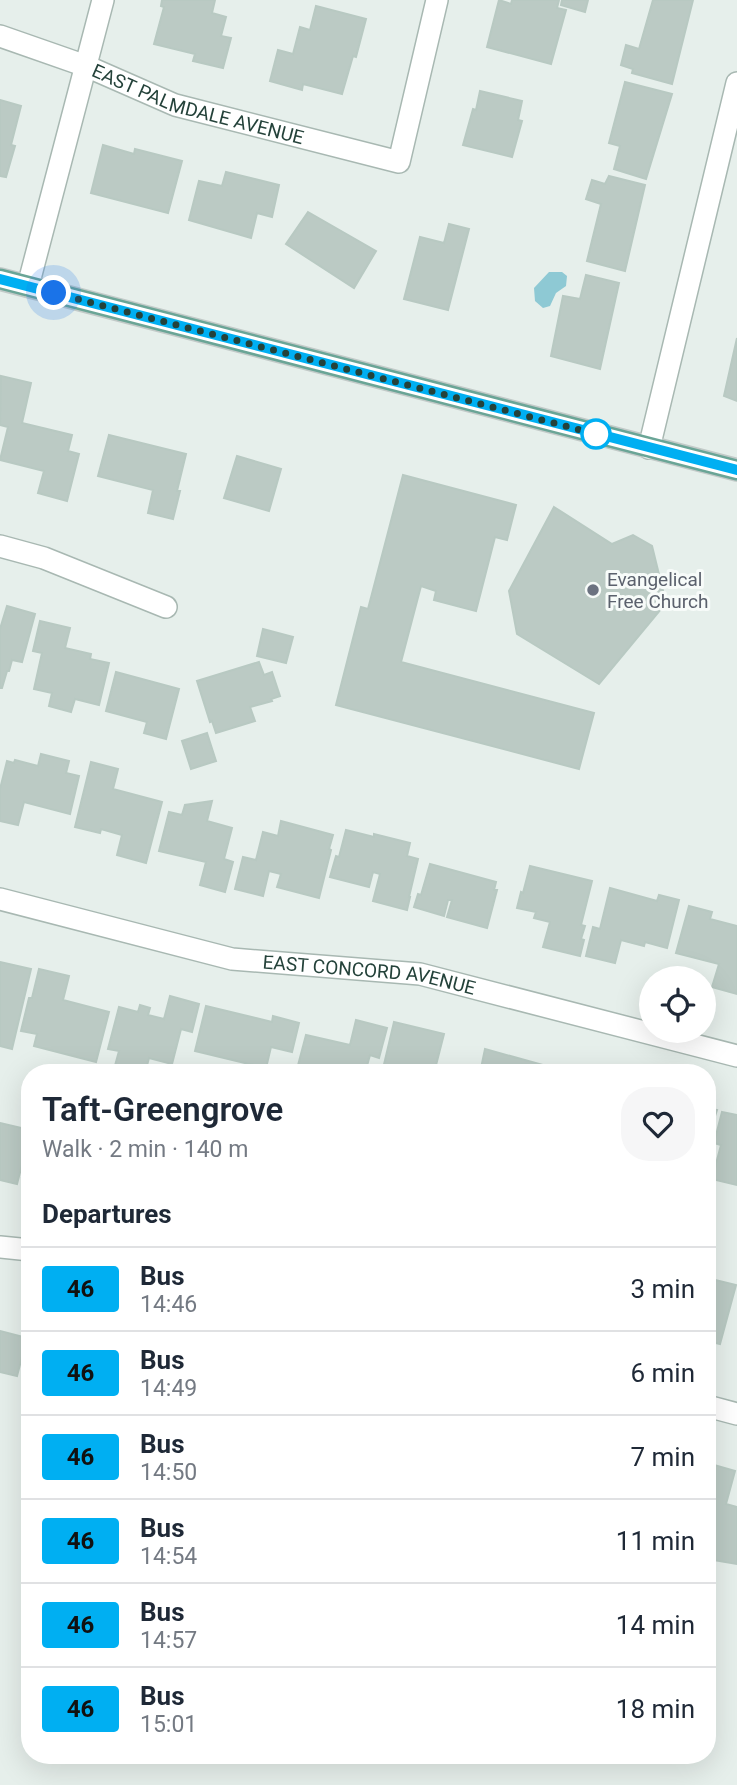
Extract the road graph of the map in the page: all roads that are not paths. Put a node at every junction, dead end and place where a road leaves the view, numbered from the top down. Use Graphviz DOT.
graph roads {
  1 [pos="103,0"];
  2 [pos="437,0"];
  3 [pos="0,36"];
  4 [pos="86,66"];
  5 [pos="737,83"];
  6 [pos="0,279"];
  7 [pos="28,286"];
  8 [pos="649,447"];
  9 [pos="737,470"];
  10 [pos="0,546"];
  11 [pos="166,607"];
  12 [pos="0,899"];
  13 [pos="737,1056"];
  14 [pos="0,1247"];
  15 [pos="21,1249"];
  16 [pos="716,1408"];
  17 [pos="737,1414"];
  1 -- 4 [label="street"];
  2 -- 4 [label="street, EAST PALMDALE AVENUE"];
  3 -- 4 [label="street, EAST PALMDALE AVENUE"];
  4 -- 7 [label="street"];
  5 -- 8 [label="street"];
  6 -- 7 [label="main road"];
  7 -- 8 [label="main road"];
  8 -- 9 [label="main road"];
  10 -- 11 [label="street"];
  12 -- 13 [label="street, EAST CONCORD AVENUE"];
  14 -- 15 [label="street"];
  16 -- 17 [label="street"];
}
